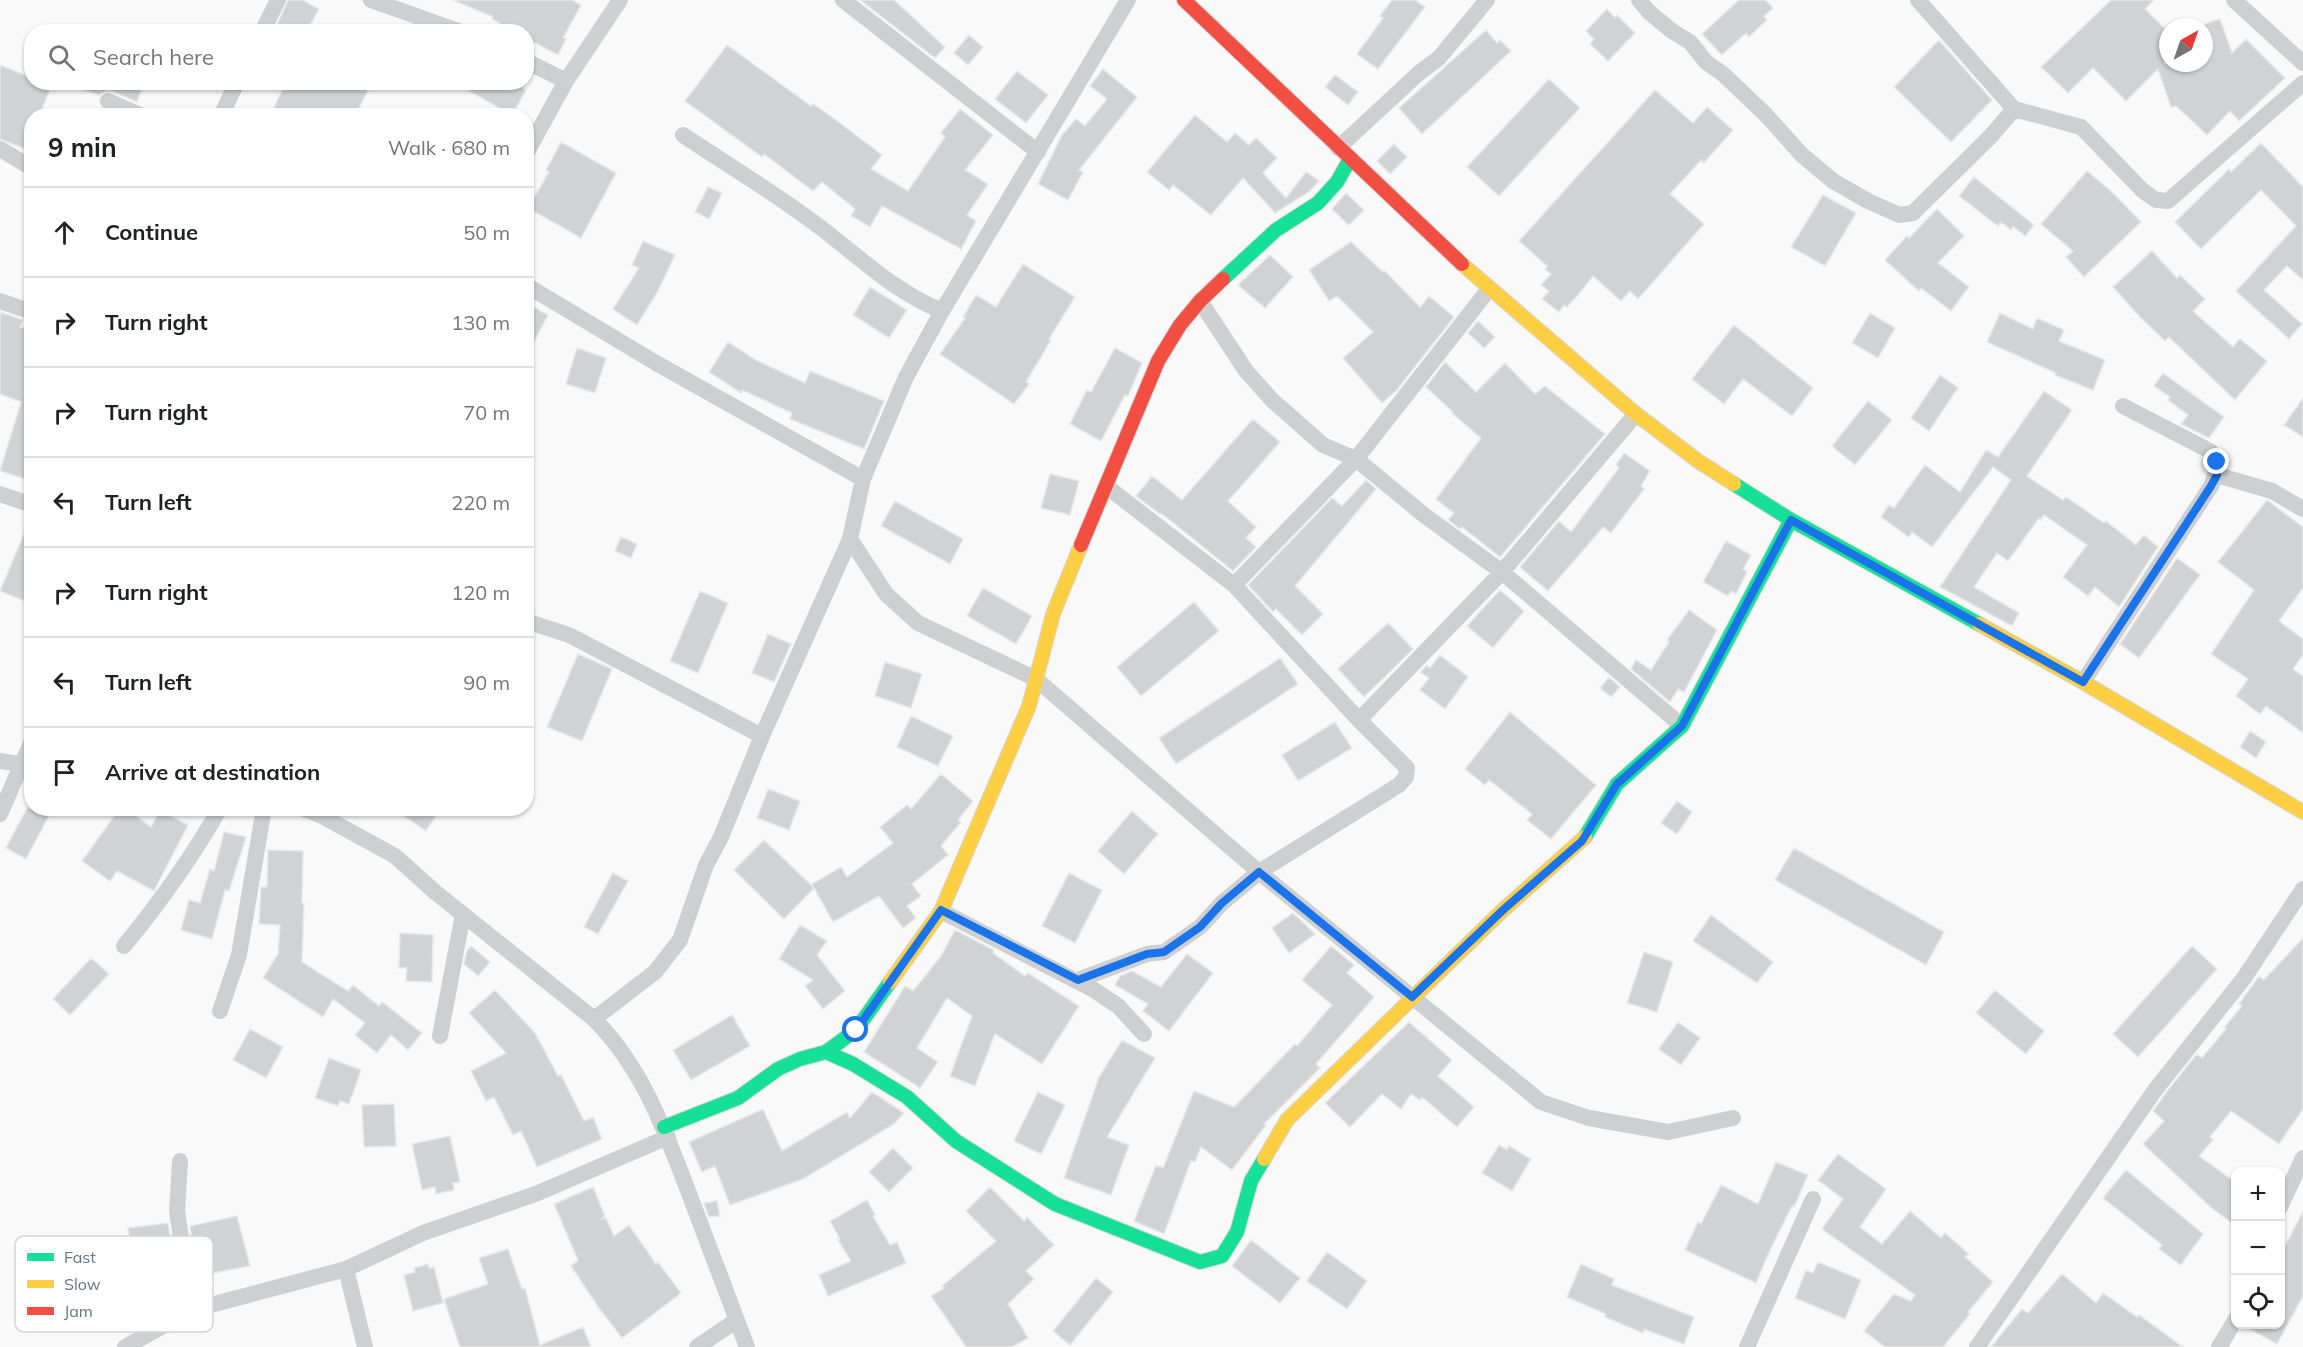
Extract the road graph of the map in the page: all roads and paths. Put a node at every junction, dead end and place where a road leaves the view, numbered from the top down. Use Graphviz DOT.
graph roads {
  1 [pos="278,0"];
  2 [pos="371,0"];
  3 [pos="620,0"];
  4 [pos="843,0"];
  5 [pos="1128,0"];
  6 [pos="1184,0"];
  7 [pos="1487,0"];
  8 [pos="1639,0"];
  9 [pos="1918,0"];
  10 [pos="2235,0"];
  11 [pos="266,24"];
  12 [pos="438,24"];
  13 [pos="2303,63"];
  14 [pos="534,65"];
  15 [pos="566,81"];
  16 [pos="2303,82"];
  17 [pos="233,90"];
  18 [pos="108,101"];
  19 [pos="124,108"];
  20 [pos="225,108"];
  21 [pos="2014,109"];
  22 [pos="682,135"];
  23 [pos="534,139"];
  24 [pos="0,149"];
  25 [pos="1038,152"];
  26 [pos="1344,153"];
  27 [pos="24,163"];
  28 [pos="1489,289"];
  29 [pos="534,290"];
  30 [pos="0,301"];
  31 [pos="1200,301"];
  32 [pos="24,309"];
  33 [pos="942,311"];
  34 [pos="2123,406"];
  35 [pos="1636,414"];
  36 [pos="1356,459"];
  37 [pos="2217,475"];
  38 [pos="863,479"];
  39 [pos="1107,486"];
  40 [pos="0,494"];
  41 [pos="24,502"];
  42 [pos="2303,509"];
  43 [pos="1791,520"];
  44 [pos="850,539"];
  45 [pos="1503,572"];
  46 [pos="1234,585"];
  47 [pos="534,624"];
  48 [pos="1036,679"];
  49 [pos="2083,682"];
  50 [pos="1359,720"];
  51 [pos="1682,726"];
  52 [pos="762,736"];
  53 [pos="0,762"];
  54 [pos="24,765"];
  55 [pos="24,770"];
  56 [pos="2303,812"];
  57 [pos="0,814"];
  58 [pos="215,816"];
  59 [pos="263,816"];
  60 [pos="322,816"];
  61 [pos="1259,872"];
  62 [pos="2303,889"];
  63 [pos="941,910"];
  64 [pos="464,914"];
  65 [pos="124,946"];
  66 [pos="1078,980"];
  67 [pos="1412,997"];
  68 [pos="220,1011"];
  69 [pos="594,1019"];
  70 [pos="1144,1034"];
  71 [pos="440,1036"];
  72 [pos="826,1052"];
  73 [pos="1733,1118"];
  74 [pos="666,1132"];
  75 [pos="2303,1158"];
  76 [pos="180,1161"];
  77 [pos="2285,1196"];
  78 [pos="1813,1199"];
  79 [pos="181,1236"];
  80 [pos="346,1269"];
  81 [pos="213,1304"];
  82 [pos="737,1320"];
  83 [pos="2231,1326"];
  84 [pos="152,1332"];
  85 [pos="125,1347"];
  86 [pos="365,1347"];
  87 [pos="697,1347"];
  88 [pos="747,1347"];
  89 [pos="1747,1347"];
  90 [pos="1977,1347"];
  91 [pos="2219,1347"];
  1 -- 11 [label="street"];
  2 -- 12 [label="street"];
  3 -- 15 [label="street"];
  4 -- 25 [label="street"];
  5 -- 25 [label="street"];
  6 -- 26 [label="street"];
  7 -- 26 [label="street"];
  8 -- 21 [label="street"];
  9 -- 21 [label="street"];
  10 -- 13 [label="street"];
  14 -- 15 [label="street"];
  15 -- 23 [label="street"];
  16 -- 21 [label="street"];
  17 -- 20 [label="street"];
  18 -- 19 [label="street"];
  22 -- 33 [label="street"];
  24 -- 27 [label="street"];
  25 -- 33 [label="street"];
  26 -- 28 [label="street"];
  26 -- 31 [label="street"];
  28 -- 35 [label="street"];
  28 -- 36 [label="street"];
  29 -- 38 [label="street"];
  30 -- 32 [label="street"];
  31 -- 36 [label="street"];
  31 -- 39 [label="street"];
  33 -- 38 [label="street"];
  34 -- 37 [label="street"];
  35 -- 43 [label="street"];
  35 -- 45 [label="street"];
  36 -- 45 [label="street"];
  36 -- 46 [label="street"];
  37 -- 42 [label="street"];
  37 -- 49 [label="street"];
  38 -- 44 [label="street"];
  39 -- 46 [label="street"];
  39 -- 48 [label="street"];
  40 -- 41 [label="street"];
  43 -- 49 [label="street"];
  43 -- 51 [label="street"];
  44 -- 48 [label="street"];
  44 -- 52 [label="street"];
  45 -- 50 [label="street"];
  45 -- 51 [label="street"];
  46 -- 50 [label="street"];
  47 -- 52 [label="street"];
  48 -- 61 [label="street"];
  48 -- 63 [label="street"];
  49 -- 56 [label="street"];
  50 -- 61 [label="street"];
  51 -- 67 [label="street"];
  52 -- 69 [label="street"];
  53 -- 54 [label="street"];
  55 -- 57 [label="street"];
  58 -- 65 [label="street"];
  59 -- 68 [label="street"];
  60 -- 64 [label="street"];
  61 -- 66 [label="street"];
  61 -- 67 [label="street"];
  62 -- 90 [label="street"];
  63 -- 66 [label="street"];
  63 -- 72 [label="street"];
  64 -- 69 [label="street"];
  64 -- 71 [label="street"];
  66 -- 70 [label="street"];
  67 -- 72 [label="street"];
  67 -- 73 [label="street"];
  69 -- 74 [label="street"];
  72 -- 74 [label="street"];
  74 -- 80 [label="street"];
  74 -- 82 [label="street"];
  75 -- 77 [label="street"];
  76 -- 79 [label="street"];
  78 -- 89 [label="street"];
  80 -- 81 [label="street"];
  80 -- 86 [label="street"];
  82 -- 87 [label="street"];
  82 -- 88 [label="street"];
  83 -- 91 [label="street"];
  84 -- 85 [label="street"];
}
